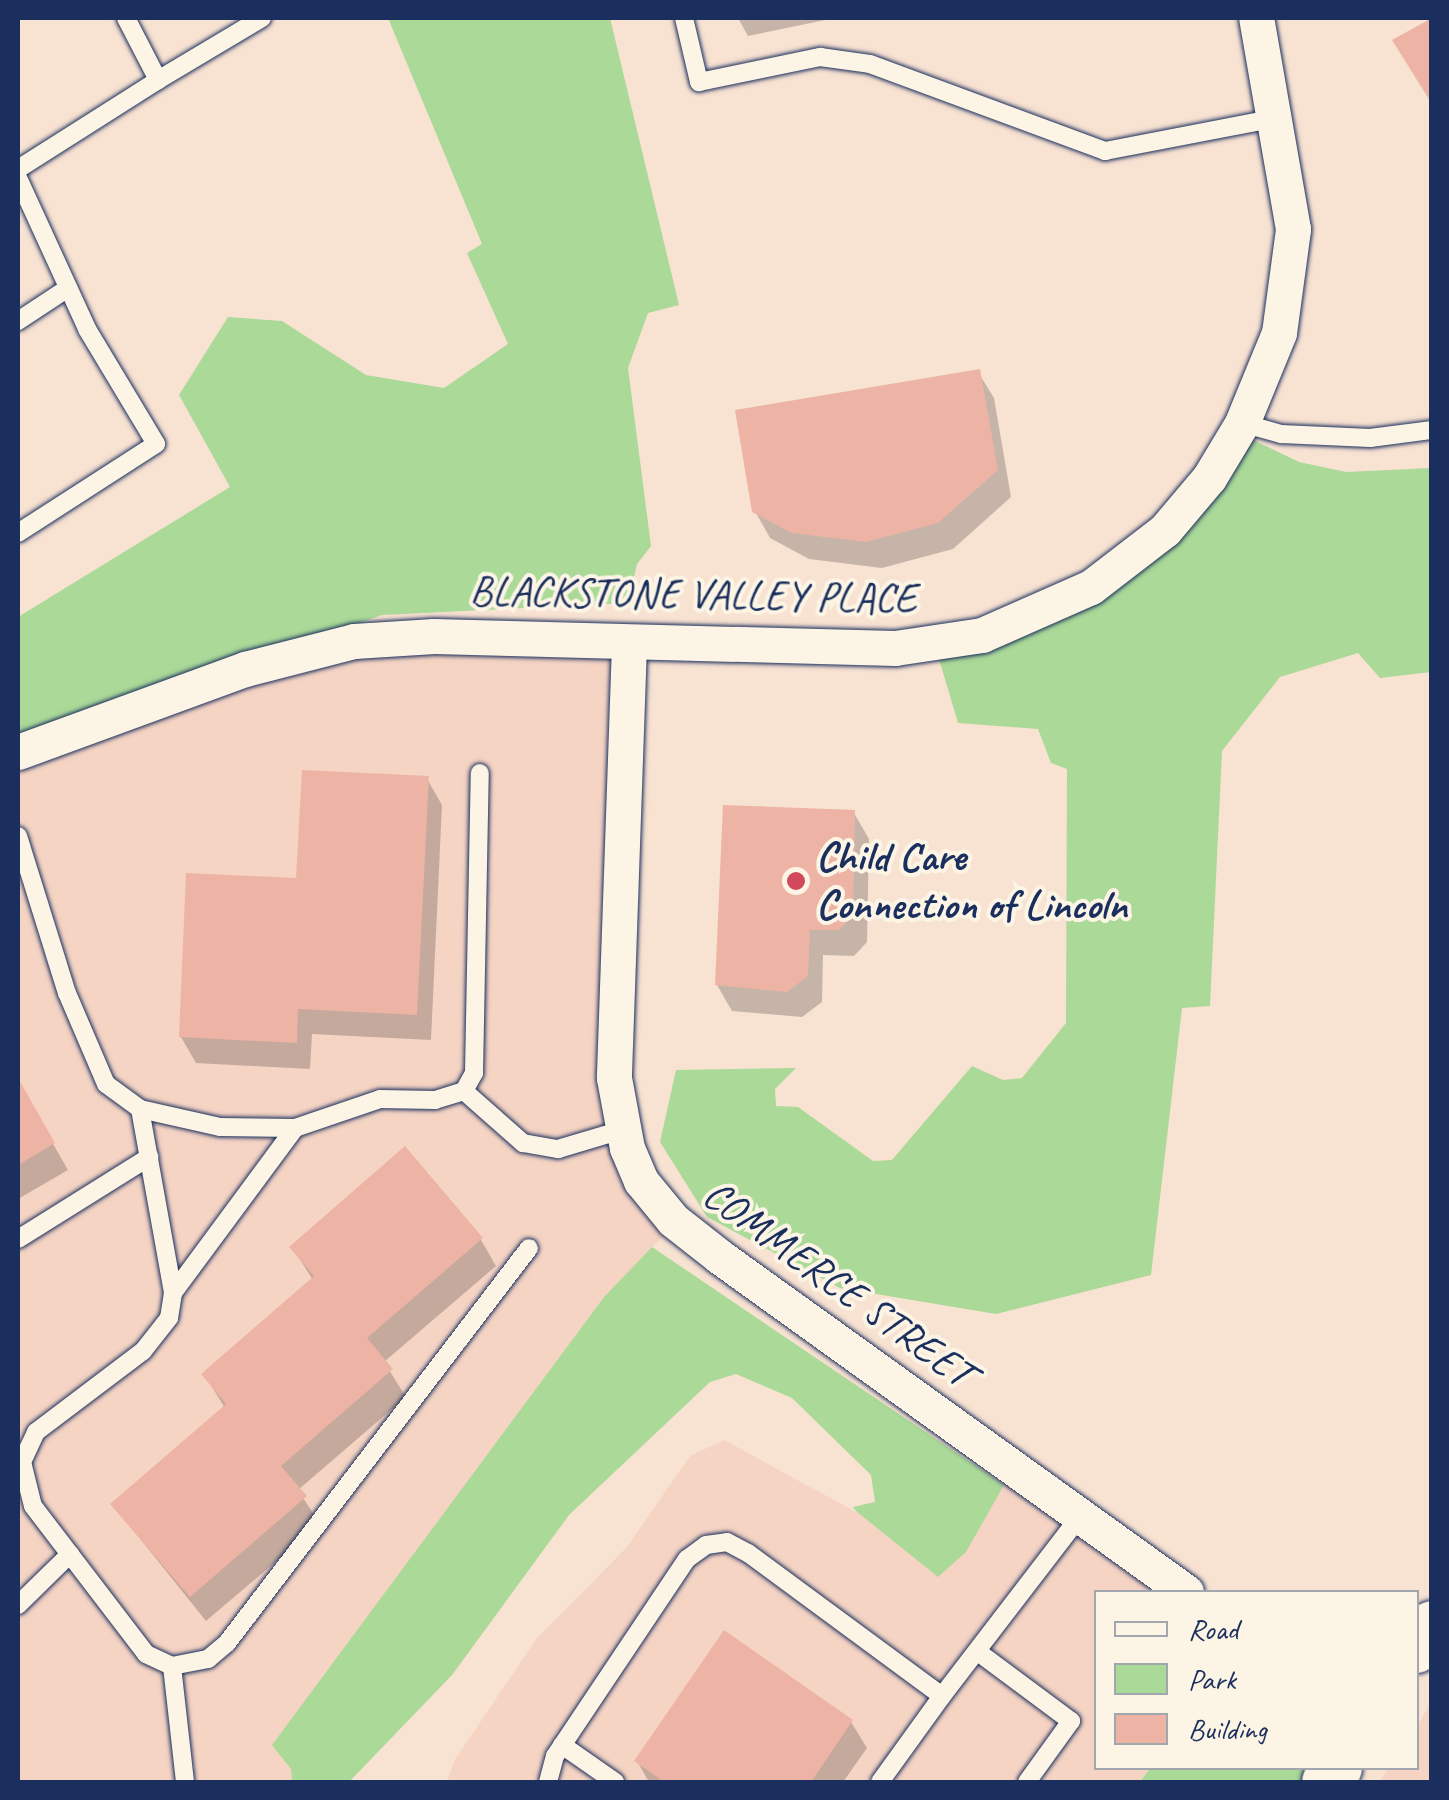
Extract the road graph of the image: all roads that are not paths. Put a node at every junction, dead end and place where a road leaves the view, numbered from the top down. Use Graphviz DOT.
graph roads {
  1 [pos="126,18"];
  2 [pos="262,18"];
  3 [pos="684,18"];
  4 [pos="1256,18"];
  5 [pos="158,80"];
  6 [pos="1276,118"];
  7 [pos="18,168"];
  8 [pos="18,178"];
  9 [pos="68,288"];
  10 [pos="18,321"];
  11 [pos="1242,422"];
  12 [pos="1432,430"];
  13 [pos="18,533"];
  14 [pos="629,644"];
  15 [pos="18,752"];
  16 [pos="480,774"];
  17 [pos="18,836"];
  18 [pos="464,1090"];
  19 [pos="140,1110"];
  20 [pos="296,1128"];
  21 [pos="622,1130"];
  22 [pos="149,1157"];
  23 [pos="18,1238"];
  24 [pos="529,1248"];
  25 [pos="174,1293"];
  26 [pos="20,1459"];
  27 [pos="1080,1516"];
  28 [pos="70,1554"];
  29 [pos="1183,1590"];
  30 [pos="18,1605"];
  31 [pos="978,1652"];
  32 [pos="172,1666"];
  33 [pos="942,1696"];
  34 [pos="562,1745"];
  35 [pos="186,1782"];
  36 [pos="548,1782"];
  37 [pos="615,1782"];
  38 [pos="880,1782"];
  39 [pos="1027,1782"];
  1 -- 5 [label="lane"];
  2 -- 5 [label="lane"];
  3 -- 6 [label="lane"];
  4 -- 6 [label="street, BLACKSTONE VALLEY PLACE"];
  5 -- 7 [label="lane"];
  6 -- 11 [label="street, BLACKSTONE VALLEY PLACE"];
  8 -- 9 [label="lane"];
  9 -- 10 [label="lane"];
  9 -- 13 [label="lane"];
  11 -- 12 [label="lane"];
  11 -- 14 [label="street, BLACKSTONE VALLEY PLACE"];
  14 -- 15 [label="street, BLACKSTONE VALLEY PLACE"];
  14 -- 21 [label="street, COMMERCE STREET"];
  16 -- 18 [label="lane"];
  17 -- 19 [label="lane"];
  18 -- 20 [label="lane"];
  18 -- 21 [label="lane"];
  19 -- 20 [label="lane"];
  19 -- 22 [label="lane"];
  20 -- 25 [label="lane"];
  21 -- 27 [label="street, COMMERCE STREET"];
  22 -- 23 [label="lane"];
  22 -- 25 [label="lane"];
  24 -- 32 [label="lane"];
  25 -- 26 [label="lane"];
  26 -- 28 [label="lane"];
  27 -- 29 [label="street, COMMERCE STREET"];
  27 -- 31 [label="lane"];
  28 -- 30 [label="lane"];
  28 -- 32 [label="lane"];
  31 -- 33 [label="lane"];
  31 -- 39 [label="lane"];
  32 -- 35 [label="lane"];
  33 -- 34 [label="lane"];
  33 -- 38 [label="lane"];
  34 -- 36 [label="lane"];
  34 -- 37 [label="lane"];
}
